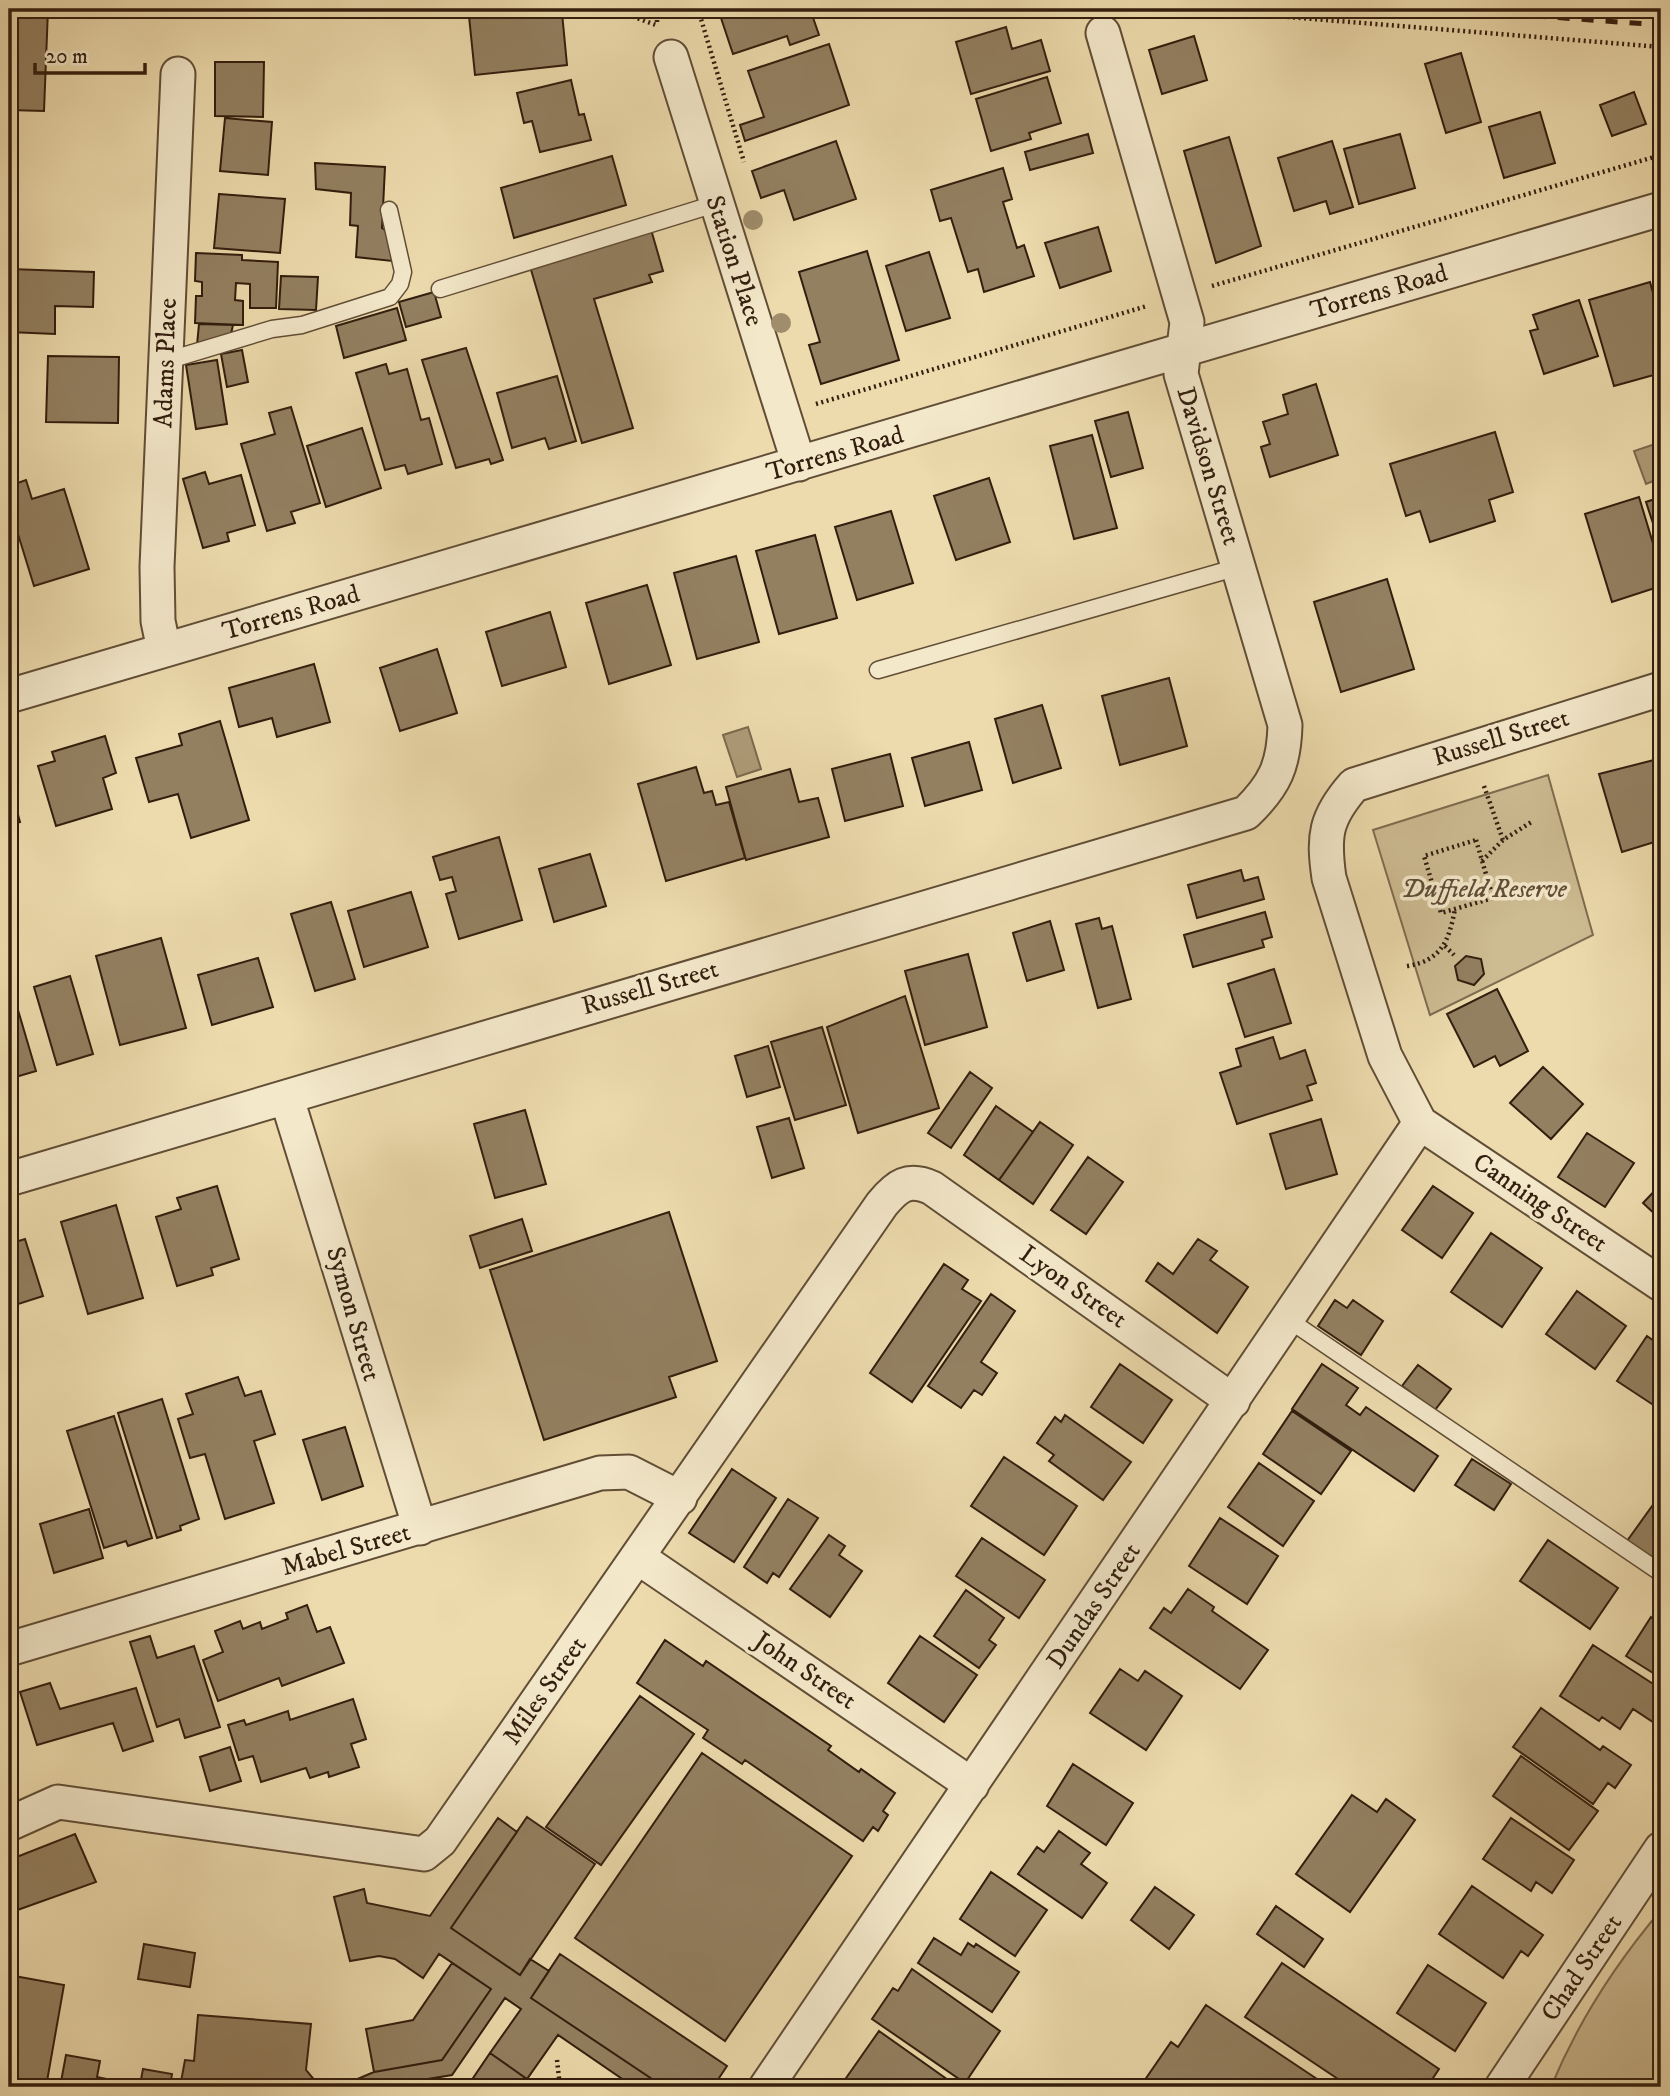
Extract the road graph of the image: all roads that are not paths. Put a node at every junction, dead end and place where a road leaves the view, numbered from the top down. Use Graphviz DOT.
graph roads {
  1 [pos="1103,33"];
  2 [pos="671,57"];
  3 [pos="178,74"];
  4 [pos="716,204"];
  5 [pos="389,209"];
  6 [pos="1661,209"];
  7 [pos="440,289"];
  8 [pos="1184,350"];
  9 [pos="166,361"];
  10 [pos="799,464"];
  11 [pos="1238,566"];
  12 [pos="164,650"];
  13 [pos="877,670"];
  14 [pos="1661,689"];
  15 [pos="9,696"];
  16 [pos="1276,777"];
  17 [pos="287,1099"];
  18 [pos="1420,1123"];
  19 [pos="9,1180"];
  20 [pos="908,1182"];
  21 [pos="1661,1284"];
  22 [pos="1289,1320"];
  23 [pos="1233,1401"];
  24 [pos="680,1498"];
  25 [pos="420,1528"];
  26 [pos="639,1558"];
  27 [pos="1661,1573"];
  28 [pos="9,1649"];
  29 [pos="972,1785"];
  30 [pos="9,1825"];
  31 [pos="1661,1849"];
  32 [pos="766,2087"];
  33 [pos="1502,2087"];
  1 -- 8 [label="street, Davidson Street"];
  2 -- 4 [label="street, Station Place"];
  3 -- 9 [label="street, Adams Place"];
  4 -- 7 [label="lane"];
  4 -- 10 [label="street, Station Place"];
  5 -- 9 [label="lane"];
  6 -- 8 [label="street, Torrens Road"];
  8 -- 10 [label="street, Torrens Road"];
  8 -- 11 [label="street, Davidson Street"];
  9 -- 12 [label="street, Adams Place"];
  10 -- 12 [label="street, Torrens Road"];
  11 -- 13 [label="lane"];
  11 -- 16 [label="street, Davidson Street"];
  12 -- 15 [label="street, Torrens Road"];
  14 -- 18 [label="street, Russell Street"];
  16 -- 17 [label="street, Russell Street"];
  17 -- 19 [label="street, Russell Street"];
  17 -- 25 [label="street, Symon Street"];
  18 -- 21 [label="street, Canning Street"];
  18 -- 22 [label="street, Dundas Street"];
  20 -- 23 [label="street, Lyon Street"];
  20 -- 24 [label="street, Miles Street"];
  22 -- 23 [label="street, Dundas Street"];
  22 -- 27 [label="lane"];
  23 -- 29 [label="street, Dundas Street"];
  24 -- 25 [label="street, Mabel Street"];
  24 -- 26 [label="street, Miles Street"];
  25 -- 28 [label="street, Mabel Street"];
  26 -- 29 [label="street, John Street"];
  26 -- 30 [label="street, Miles Street"];
  29 -- 32 [label="street, Dundas Street"];
  31 -- 33 [label="street, Chad Street"];
}
